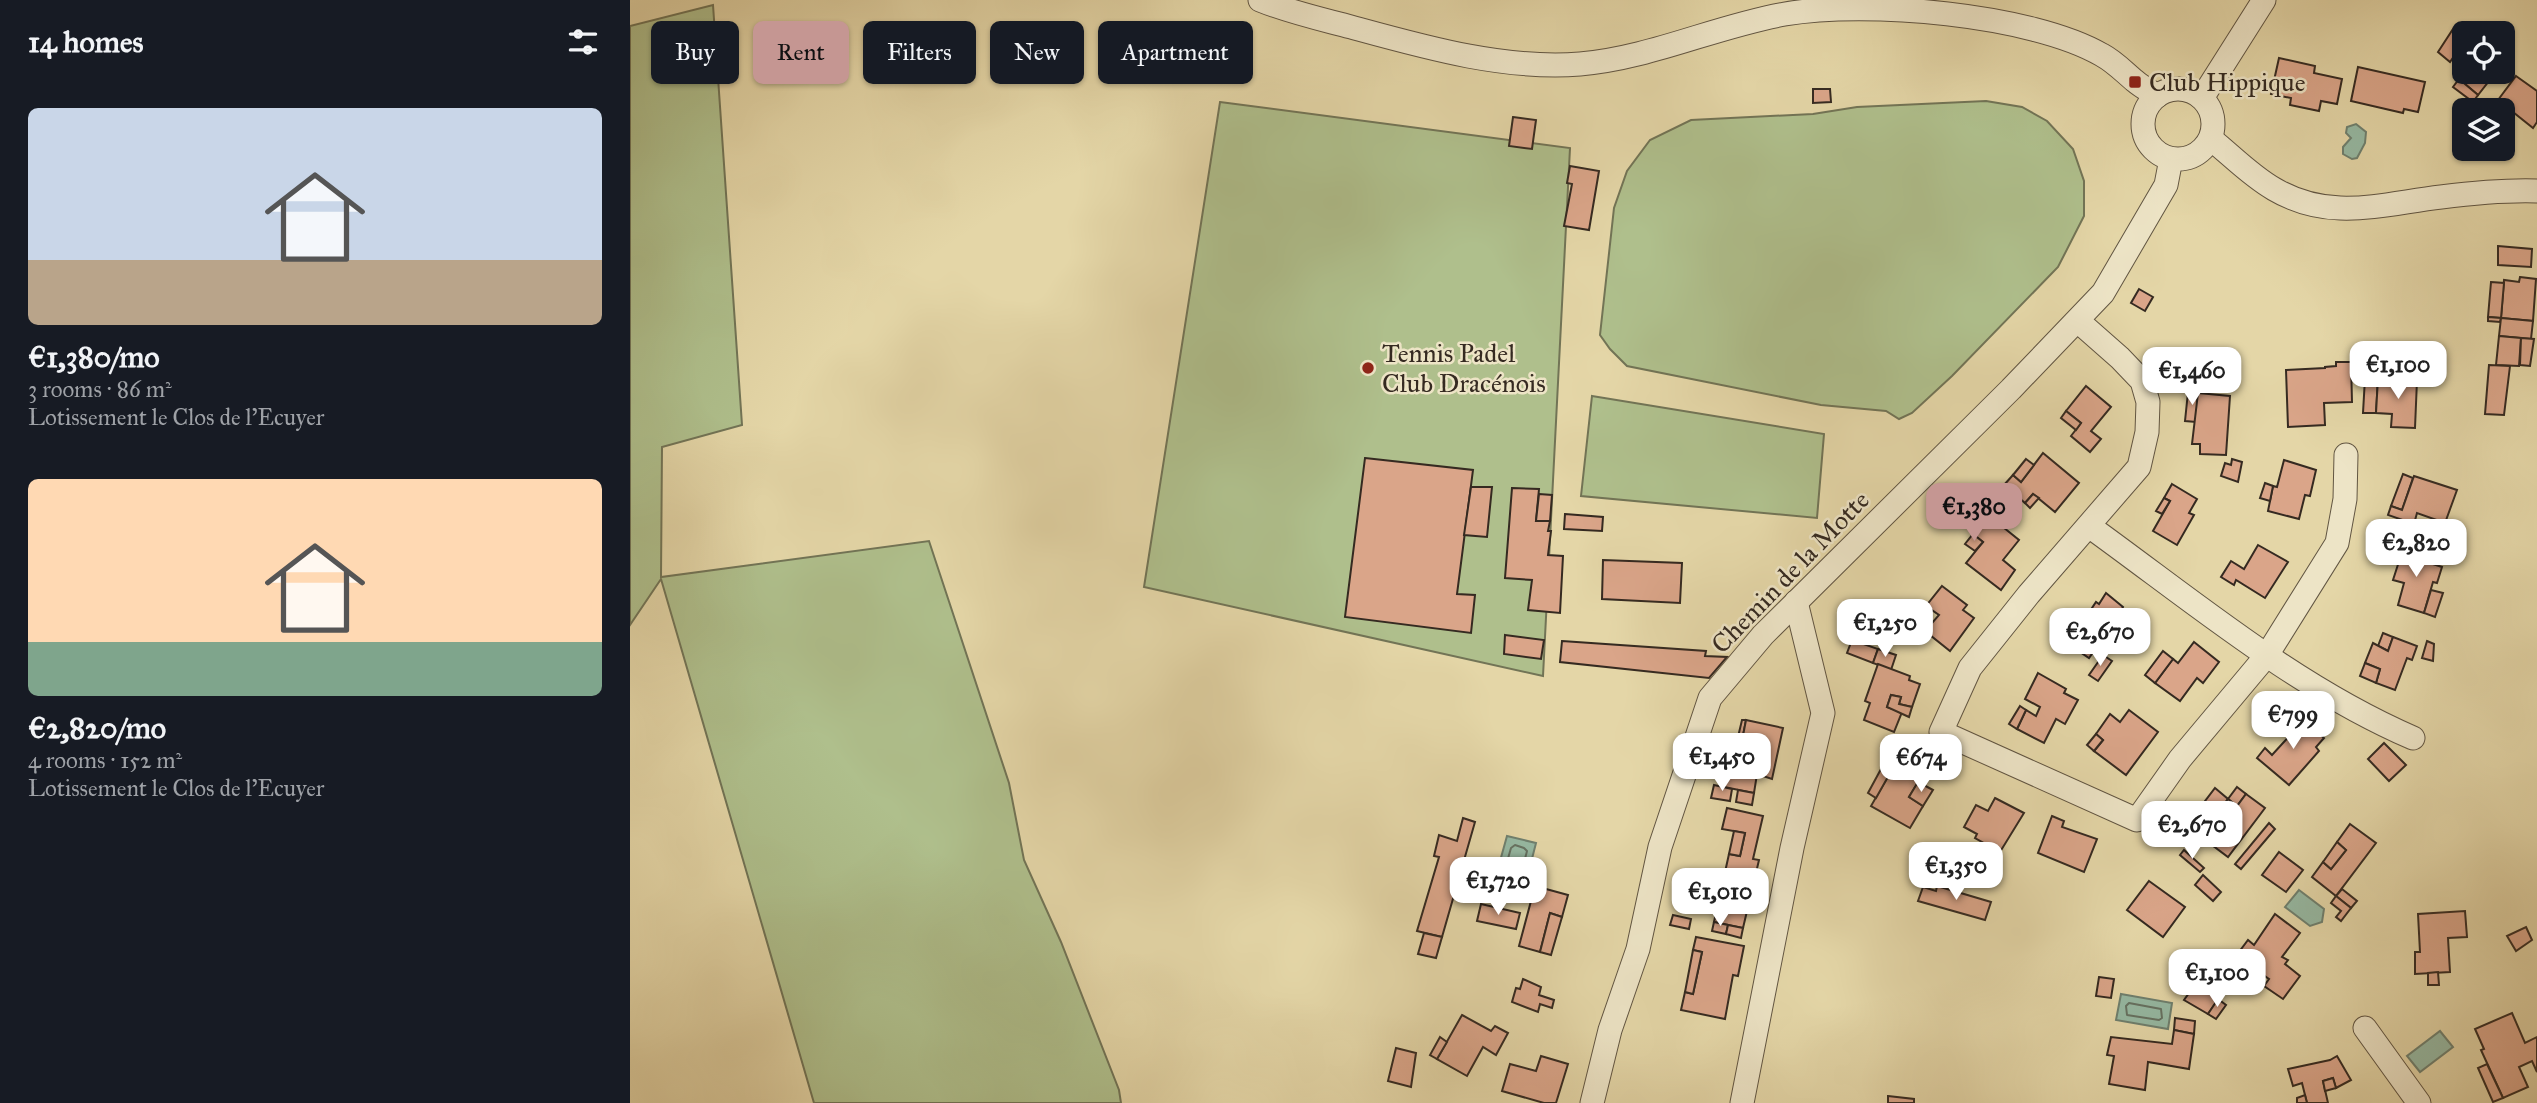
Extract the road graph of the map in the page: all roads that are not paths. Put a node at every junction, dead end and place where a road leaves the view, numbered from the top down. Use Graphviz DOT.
graph roads {
  1 [pos="1260,0"];
  2 [pos="2264,0"];
  3 [pos="1862,4"];
  4 [pos="2157,96"];
  5 [pos="2202,98"];
  6 [pos="2211,139"];
  7 [pos="2171,159"];
  8 [pos="2537,191"];
  9 [pos="2078,321"];
  10 [pos="2346,455"];
  11 [pos="2089,526"];
  12 [pos="1797,602"];
  13 [pos="2267,655"];
  14 [pos="2413,738"];
  15 [pos="2365,1028"];
  16 [pos="1592,1103"];
  17 [pos="1742,1103"];
  18 [pos="2419,1103"];
  1 -- 3 [label="street"];
  2 -- 5 [label="street"];
  3 -- 4 [label="street"];
  4 -- 5 [label="street"];
  4 -- 7 [label="street"];
  5 -- 6 [label="street"];
  6 -- 7 [label="street"];
  6 -- 8 [label="street"];
  7 -- 9 [label="street, Chemin de la Motte"];
  9 -- 11 [label="street"];
  9 -- 12 [label="street, Chemin de la Motte"];
  10 -- 13 [label="street"];
  11 -- 13 [label="street"];
  11 -- 13 [label="street"];
  12 -- 16 [label="street, Chemin de la Motte"];
  12 -- 17 [label="street"];
  13 -- 14 [label="street"];
  15 -- 18 [label="street"];
}
